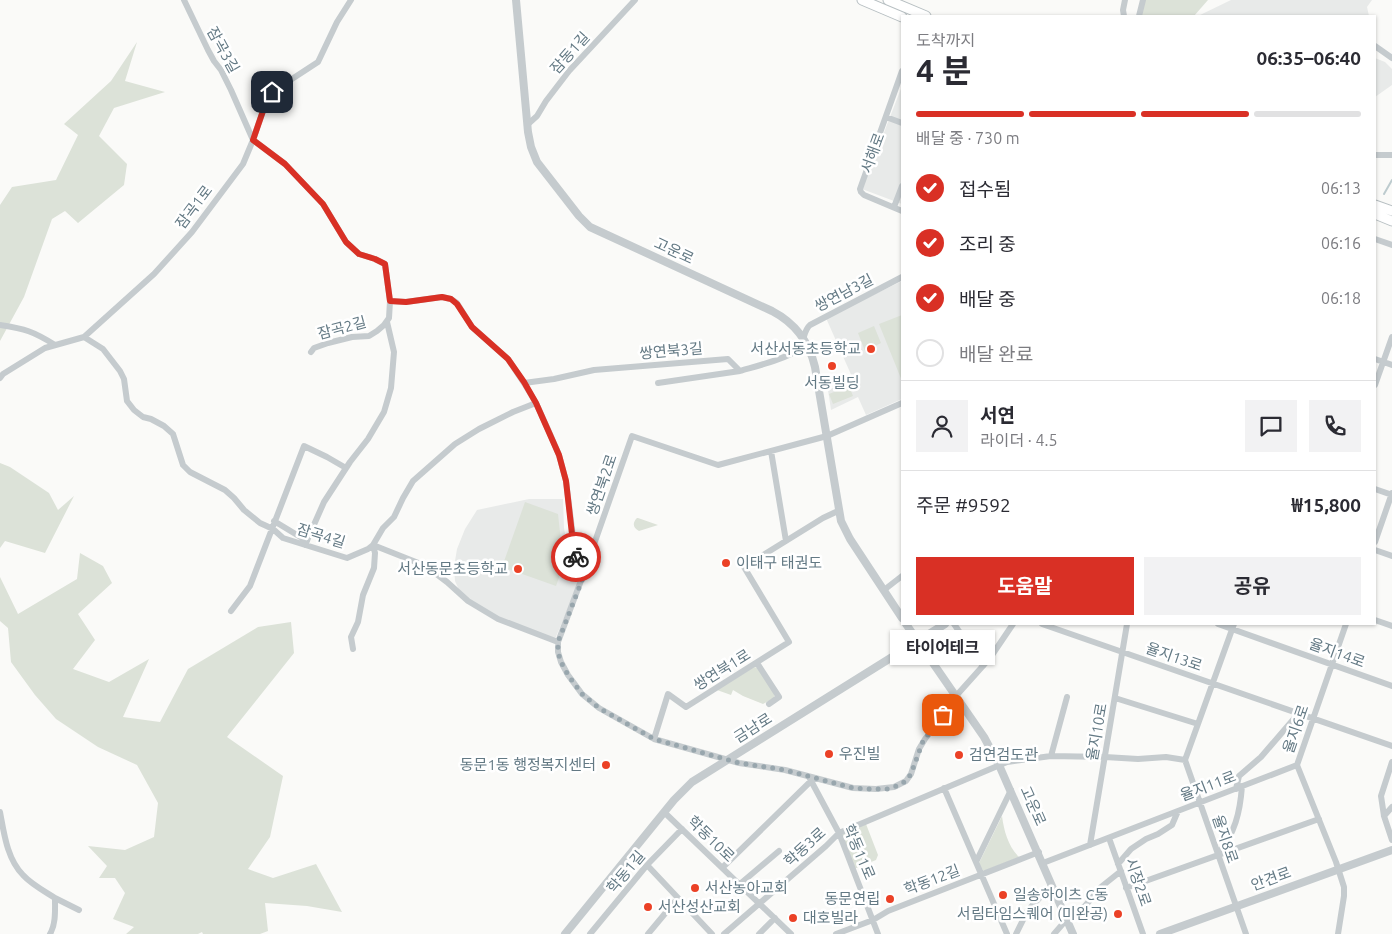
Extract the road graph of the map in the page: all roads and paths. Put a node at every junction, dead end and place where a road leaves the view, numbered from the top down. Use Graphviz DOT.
graph roads {
  1 [pos="184,0"];
  2 [pos="351,0"];
  3 [pos="516,0"];
  4 [pos="635,0"];
  5 [pos="862,0"];
  6 [pos="888,0"];
  7 [pos="1125,0"];
  8 [pos="1143,0"];
  9 [pos="924,15"];
  10 [pos="1124,15"];
  11 [pos="1139,15"];
  12 [pos="901,17"];
  13 [pos="1376,47"];
  14 [pos="1392,58"];
  15 [pos="901,74"];
  16 [pos="886,117"];
  17 [pos="901,123"];
  18 [pos="527,125"];
  19 [pos="253,140"];
  20 [pos="1376,155"];
  21 [pos="1392,155"];
  22 [pos="901,189"];
  23 [pos="1376,205"];
  24 [pos="894,207"];
  25 [pos="901,210"];
  26 [pos="1392,211"];
  27 [pos="1376,214"];
  28 [pos="1392,221"];
  29 [pos="1376,239"];
  30 [pos="1392,245"];
  31 [pos="901,278"];
  32 [pos="390,301"];
  33 [pos="387,322"];
  34 [pos="0,325"];
  35 [pos="1392,336"];
  36 [pos="84,337"];
  37 [pos="803,337"];
  38 [pos="55,345"];
  39 [pos="311,352"];
  40 [pos="1376,359"];
  41 [pos="1383,362"];
  42 [pos="1392,366"];
  43 [pos="740,371"];
  44 [pos="0,378"];
  45 [pos="524,382"];
  46 [pos="658,382"];
  47 [pos="1376,382"];
  48 [pos="536,403"];
  49 [pos="901,403"];
  50 [pos="827,436"];
  51 [pos="771,450"];
  52 [pos="346,468"];
  53 [pos="1376,489"];
  54 [pos="1392,495"];
  55 [pos="838,511"];
  56 [pos="273,525"];
  57 [pos="1376,539"];
  58 [pos="786,541"];
  59 [pos="306,543"];
  60 [pos="373,545"];
  61 [pos="1376,550"];
  62 [pos="1392,556"];
  63 [pos="586,570"];
  64 [pos="901,577"];
  65 [pos="884,590"];
  66 [pos="231,611"];
  67 [pos="901,616"];
  68 [pos="1376,620"];
  69 [pos="907,625"];
  70 [pos="943,625"];
  71 [pos="955,625"];
  72 [pos="1012,625"];
  73 [pos="1045,625"];
  74 [pos="1128,625"];
  75 [pos="1346,625"];
  76 [pos="1233,626"];
  77 [pos="1392,626"];
  78 [pos="918,641"];
  79 [pos="558,642"];
  80 [pos="353,649"];
  81 [pos="1123,652"];
  82 [pos="758,663"];
  83 [pos="1332,665"];
  84 [pos="983,666"];
  85 [pos="1212,683"];
  86 [pos="1392,686"];
  87 [pos="956,696"];
  88 [pos="1066,697"];
  89 [pos="1115,698"];
  90 [pos="769,704"];
  91 [pos="1298,714"];
  92 [pos="1313,719"];
  93 [pos="1198,724"];
  94 [pos="654,739"];
  95 [pos="1392,746"];
  96 [pos="1051,756"];
  97 [pos="1105,757"];
  98 [pos="727,760"];
  99 [pos="1185,760"];
  100 [pos="1392,762"];
  101 [pos="1000,765"];
  102 [pos="1297,765"];
  103 [pos="810,779"];
  104 [pos="1239,787"];
  105 [pos="944,788"];
  106 [pos="1011,790"];
  107 [pos="1199,803"];
  108 [pos="1392,807"];
  109 [pos="1178,811"];
  110 [pos="0,812"];
  111 [pos="664,812"];
  112 [pos="1384,816"];
  113 [pos="1318,819"];
  114 [pos="682,829"];
  115 [pos="839,833"];
  116 [pos="1109,838"];
  117 [pos="1392,840"];
  118 [pos="1090,845"];
  119 [pos="1392,850"];
  120 [pos="778,852"];
  121 [pos="1039,852"];
  122 [pos="1218,855"];
  123 [pos="976,862"];
  124 [pos="1043,863"];
  125 [pos="1118,864"];
  126 [pos="648,865"];
  127 [pos="723,868"];
  128 [pos="1338,870"];
  129 [pos="1121,871"];
  130 [pos="981,875"];
  131 [pos="740,884"];
  132 [pos="1052,884"];
  133 [pos="1126,888"];
  134 [pos="55,898"];
  135 [pos="678,898"];
  136 [pos="760,903"];
  137 [pos="1236,907"];
  138 [pos="79,910"];
  139 [pos="775,918"];
  140 [pos="1067,919"];
  141 [pos="873,920"];
  142 [pos="50,934"];
  143 [pos="566,934"];
  144 [pos="590,934"];
  145 [pos="648,934"];
  146 [pos="712,934"];
  147 [pos="724,934"];
  148 [pos="759,934"];
  149 [pos="791,934"];
  150 [pos="836,934"];
  151 [pos="878,934"];
  152 [pos="1007,934"];
  153 [pos="1016,934"];
  154 [pos="1054,934"];
  155 [pos="1073,934"];
  156 [pos="1143,934"];
  157 [pos="1160,934"];
  158 [pos="1246,934"];
  159 [pos="1338,934"];
  1 -- 19 [label="street, 잠곡3길"];
  2 -- 19 [label="street, 잠곡1로"];
  3 -- 18 [label="street, 고운로"];
  4 -- 18 [label="street, 잠동1길"];
  5 -- 12 [label="main road"];
  6 -- 9 [label="main road"];
  7 -- 10 [label="street"];
  8 -- 11 [label="street"];
  13 -- 14 [label="street"];
  15 -- 16 [label="street, 서해로"];
  16 -- 17 [label="street"];
  16 -- 24 [label="street, 서해로"];
  18 -- 37 [label="street, 고운로"];
  19 -- 32 [label="street, 잠곡2길"];
  19 -- 36 [label="street, 잠곡1로"];
  20 -- 21 [label="street"];
  22 -- 24 [label="street"];
  23 -- 26 [label="main road"];
  24 -- 25 [label="street, 서해로"];
  27 -- 28 [label="main road"];
  29 -- 30 [label="street"];
  31 -- 37 [label="street, 쌍연남3길"];
  32 -- 33 [label="street, 잠곡2길"];
  32 -- 45 [label="street"];
  33 -- 39 [label="street, 잠곡2길"];
  33 -- 52 [label="street"];
  34 -- 38 [label="street"];
  35 -- 41 [label="street"];
  36 -- 38 [label="street, 잠곡1로"];
  36 -- 56 [label="street, 잠곡4길"];
  37 -- 43 [label="street"];
  37 -- 50 [label="street, 고운로"];
  38 -- 44 [label="street, 잠곡1로"];
  40 -- 41 [label="street"];
  41 -- 42 [label="street"];
  41 -- 47 [label="street"];
  43 -- 45 [label="street, 쌍연북3길"];
  43 -- 46 [label="street"];
  45 -- 48 [label="street"];
  48 -- 60 [label="street"];
  48 -- 63 [label="street"];
  49 -- 50 [label="street"];
  50 -- 51 [label="street"];
  50 -- 55 [label="street, 고운로"];
  51 -- 58 [label="street"];
  51 -- 63 [label="street, 쌍연북2로"];
  52 -- 56 [label="street"];
  52 -- 59 [label="street"];
  53 -- 54 [label="street"];
  54 -- 57 [label="street"];
  55 -- 58 [label="street"];
  55 -- 65 [label="street, 고운로"];
  56 -- 59 [label="street, 잠곡4길"];
  56 -- 66 [label="street"];
  58 -- 82 [label="street, 쌍연북1로"];
  59 -- 60 [label="street, 잠곡4길"];
  60 -- 79 [label="street"];
  60 -- 80 [label="street"];
  61 -- 62 [label="street"];
  63 -- 79 [label="street, 쌍연북2로"];
  64 -- 65 [label="street"];
  65 -- 67 [label="street, 고운로"];
  68 -- 77 [label="street"];
  69 -- 78 [label="street, 고운로"];
  70 -- 78 [label="street, 금남로"];
  71 -- 84 [label="street"];
  72 -- 84 [label="street"];
  73 -- 81 [label="street, 율지13로"];
  74 -- 81 [label="street, 율지10로"];
  75 -- 83 [label="street, 율지6로"];
  76 -- 83 [label="street, 율지14로"];
  76 -- 85 [label="street"];
  78 -- 87 [label="street, 고운로"];
  78 -- 98 [label="street, 금남로"];
  79 -- 94 [label="street"];
  81 -- 85 [label="street, 율지13로"];
  81 -- 89 [label="street, 율지10로"];
  82 -- 90 [label="street"];
  82 -- 94 [label="street, 쌍연북1로"];
  83 -- 86 [label="street, 율지14로"];
  83 -- 92 [label="street, 율지6로"];
  84 -- 87 [label="street"];
  85 -- 91 [label="street, 율지13로"];
  85 -- 93 [label="street"];
  87 -- 101 [label="street, 고운로"];
  87 -- 103 [label="street"];
  88 -- 96 [label="street"];
  89 -- 93 [label="street"];
  89 -- 97 [label="street, 율지10로"];
  91 -- 92 [label="street, 율지13로"];
  91 -- 104 [label="street"];
  92 -- 95 [label="street, 율지13로"];
  92 -- 102 [label="street, 율지6로"];
  93 -- 99 [label="street"];
  94 -- 98 [label="street"];
  96 -- 97 [label="street, 학동3로"];
  96 -- 101 [label="street, 학동3로"];
  97 -- 99 [label="street, 학동3로"];
  97 -- 118 [label="street, 율지10로"];
  98 -- 103 [label="street"];
  98 -- 111 [label="street, 금남로"];
  99 -- 107 [label="street, 율지8로"];
  100 -- 112 [label="street"];
  101 -- 105 [label="street, 학동3로"];
  101 -- 106 [label="street, 고운로"];
  102 -- 104 [label="street, 율지11로"];
  102 -- 113 [label="street, 율지6로"];
  103 -- 115 [label="street, 학동11로"];
  103 -- 127 [label="street"];
  104 -- 107 [label="street, 율지11로"];
  104 -- 122 [label="street"];
  105 -- 115 [label="street, 학동3로"];
  105 -- 123 [label="street"];
  106 -- 121 [label="street, 고운로"];
  106 -- 123 [label="street, 학동12길"];
  107 -- 109 [label="street, 율지11로"];
  107 -- 122 [label="street, 율지8로"];
  108 -- 112 [label="street"];
  109 -- 116 [label="street"];
  109 -- 125 [label="street, 율지11로"];
  110 -- 134 [label="street"];
  111 -- 114 [label="street, 학동10로"];
  111 -- 143 [label="street, 금남로"];
  112 -- 117 [label="street"];
  113 -- 122 [label="street"];
  113 -- 128 [label="street, 율지6로"];
  114 -- 126 [label="street, 학동1길"];
  114 -- 127 [label="street, 학동10로"];
  115 -- 136 [label="street, 학동3로"];
  115 -- 141 [label="street, 학동11로"];
  116 -- 118 [label="street"];
  116 -- 125 [label="street, 시장2로"];
  118 -- 124 [label="street"];
  119 -- 128 [label="street, 안견로"];
  120 -- 131 [label="street"];
  121 -- 124 [label="street, 고운로"];
  121 -- 130 [label="street, 학동12길"];
  122 -- 133 [label="street"];
  122 -- 137 [label="street, 율지8로"];
  123 -- 130 [label="street"];
  124 -- 132 [label="street, 고운로"];
  125 -- 129 [label="street, 시장2로"];
  126 -- 135 [label="street"];
  126 -- 144 [label="street, 학동1길"];
  127 -- 131 [label="street, 학동10로"];
  128 -- 137 [label="street, 안견로"];
  128 -- 159 [label="street, 율지6로"];
  129 -- 133 [label="street, 시장2로"];
  129 -- 140 [label="street"];
  130 -- 141 [label="street, 학동12길"];
  130 -- 152 [label="street"];
  131 -- 136 [label="street, 학동10로"];
  132 -- 140 [label="street, 고운로"];
  132 -- 153 [label="street"];
  133 -- 156 [label="street, 시장2로"];
  134 -- 138 [label="street"];
  134 -- 142 [label="street"];
  135 -- 145 [label="street"];
  135 -- 146 [label="street"];
  136 -- 139 [label="street, 학동10로"];
  136 -- 147 [label="street, 학동3로"];
  137 -- 157 [label="street, 안견로"];
  137 -- 158 [label="street, 율지8로"];
  139 -- 148 [label="street"];
  139 -- 149 [label="street, 학동10로"];
  140 -- 154 [label="street"];
  140 -- 155 [label="street, 고운로"];
  141 -- 150 [label="street, 학동12길"];
  141 -- 151 [label="street, 학동11로"];
}
